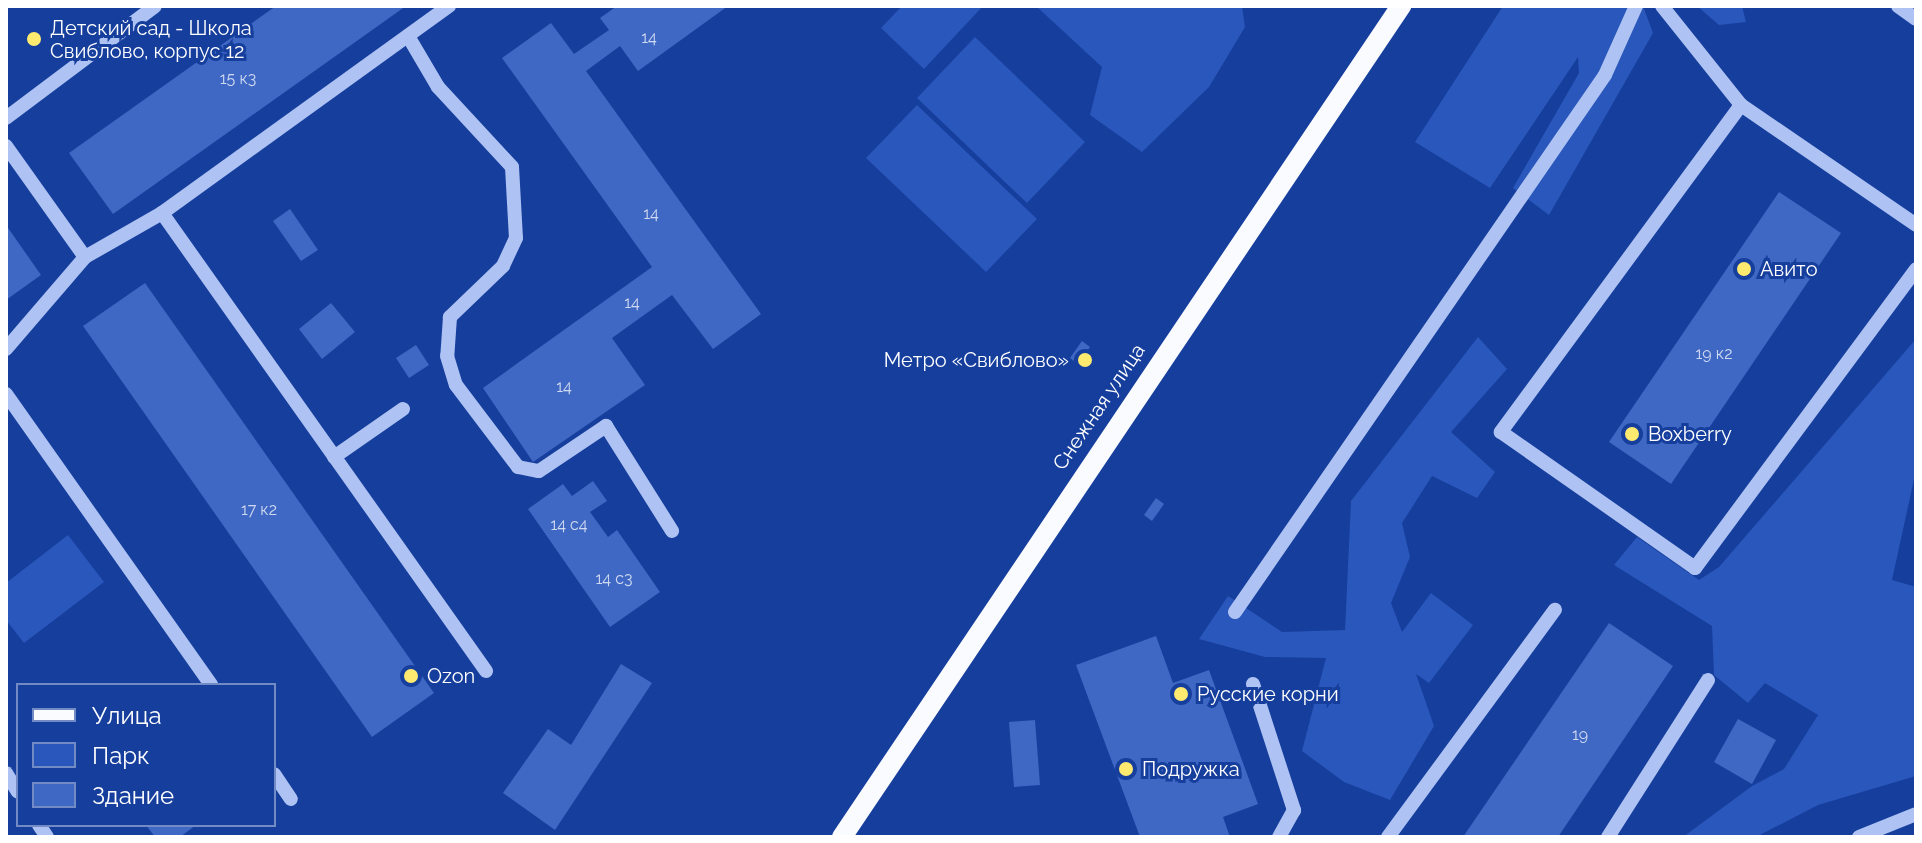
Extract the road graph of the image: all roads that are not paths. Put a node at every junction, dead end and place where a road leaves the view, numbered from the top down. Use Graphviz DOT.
graph roads {
  1 [pos="155,6"];
  2 [pos="449,6"];
  3 [pos="1401,6"];
  4 [pos="1636,6"];
  5 [pos="1662,6"];
  6 [pos="1898,6"];
  7 [pos="1916,19"];
  8 [pos="408,36"];
  9 [pos="1741,105"];
  10 [pos="6,118"];
  11 [pos="6,146"];
  12 [pos="162,213"];
  13 [pos="1916,225"];
  14 [pos="85,257"];
  15 [pos="1916,269"];
  16 [pos="6,349"];
  17 [pos="6,394"];
  18 [pos="403,409"];
  19 [pos="334,457"];
  20 [pos="672,531"];
  21 [pos="1555,610"];
  22 [pos="1235,612"];
  23 [pos="486,671"];
  24 [pos="1708,680"];
  25 [pos="210,683"];
  26 [pos="1253,684"];
  27 [pos="276,777"];
  28 [pos="291,799"];
  29 [pos="1916,814"];
  30 [pos="842,837"];
  31 [pos="1279,837"];
  32 [pos="1388,837"];
  33 [pos="1608,837"];
  34 [pos="1859,837"];
  1 -- 10 [label="street"];
  2 -- 8 [label="street"];
  3 -- 30 [label="main road, Снежная улица"];
  4 -- 22 [label="street"];
  5 -- 9 [label="street"];
  6 -- 7 [label="street"];
  8 -- 12 [label="street"];
  8 -- 20 [label="street"];
  9 -- 13 [label="street"];
  9 -- 15 [label="street"];
  11 -- 14 [label="street"];
  12 -- 14 [label="street"];
  12 -- 19 [label="street"];
  14 -- 16 [label="street"];
  17 -- 25 [label="street"];
  18 -- 19 [label="street"];
  19 -- 23 [label="street"];
  21 -- 32 [label="street"];
  24 -- 33 [label="street"];
  26 -- 31 [label="street"];
  27 -- 28 [label="street"];
  29 -- 34 [label="street"];
}
